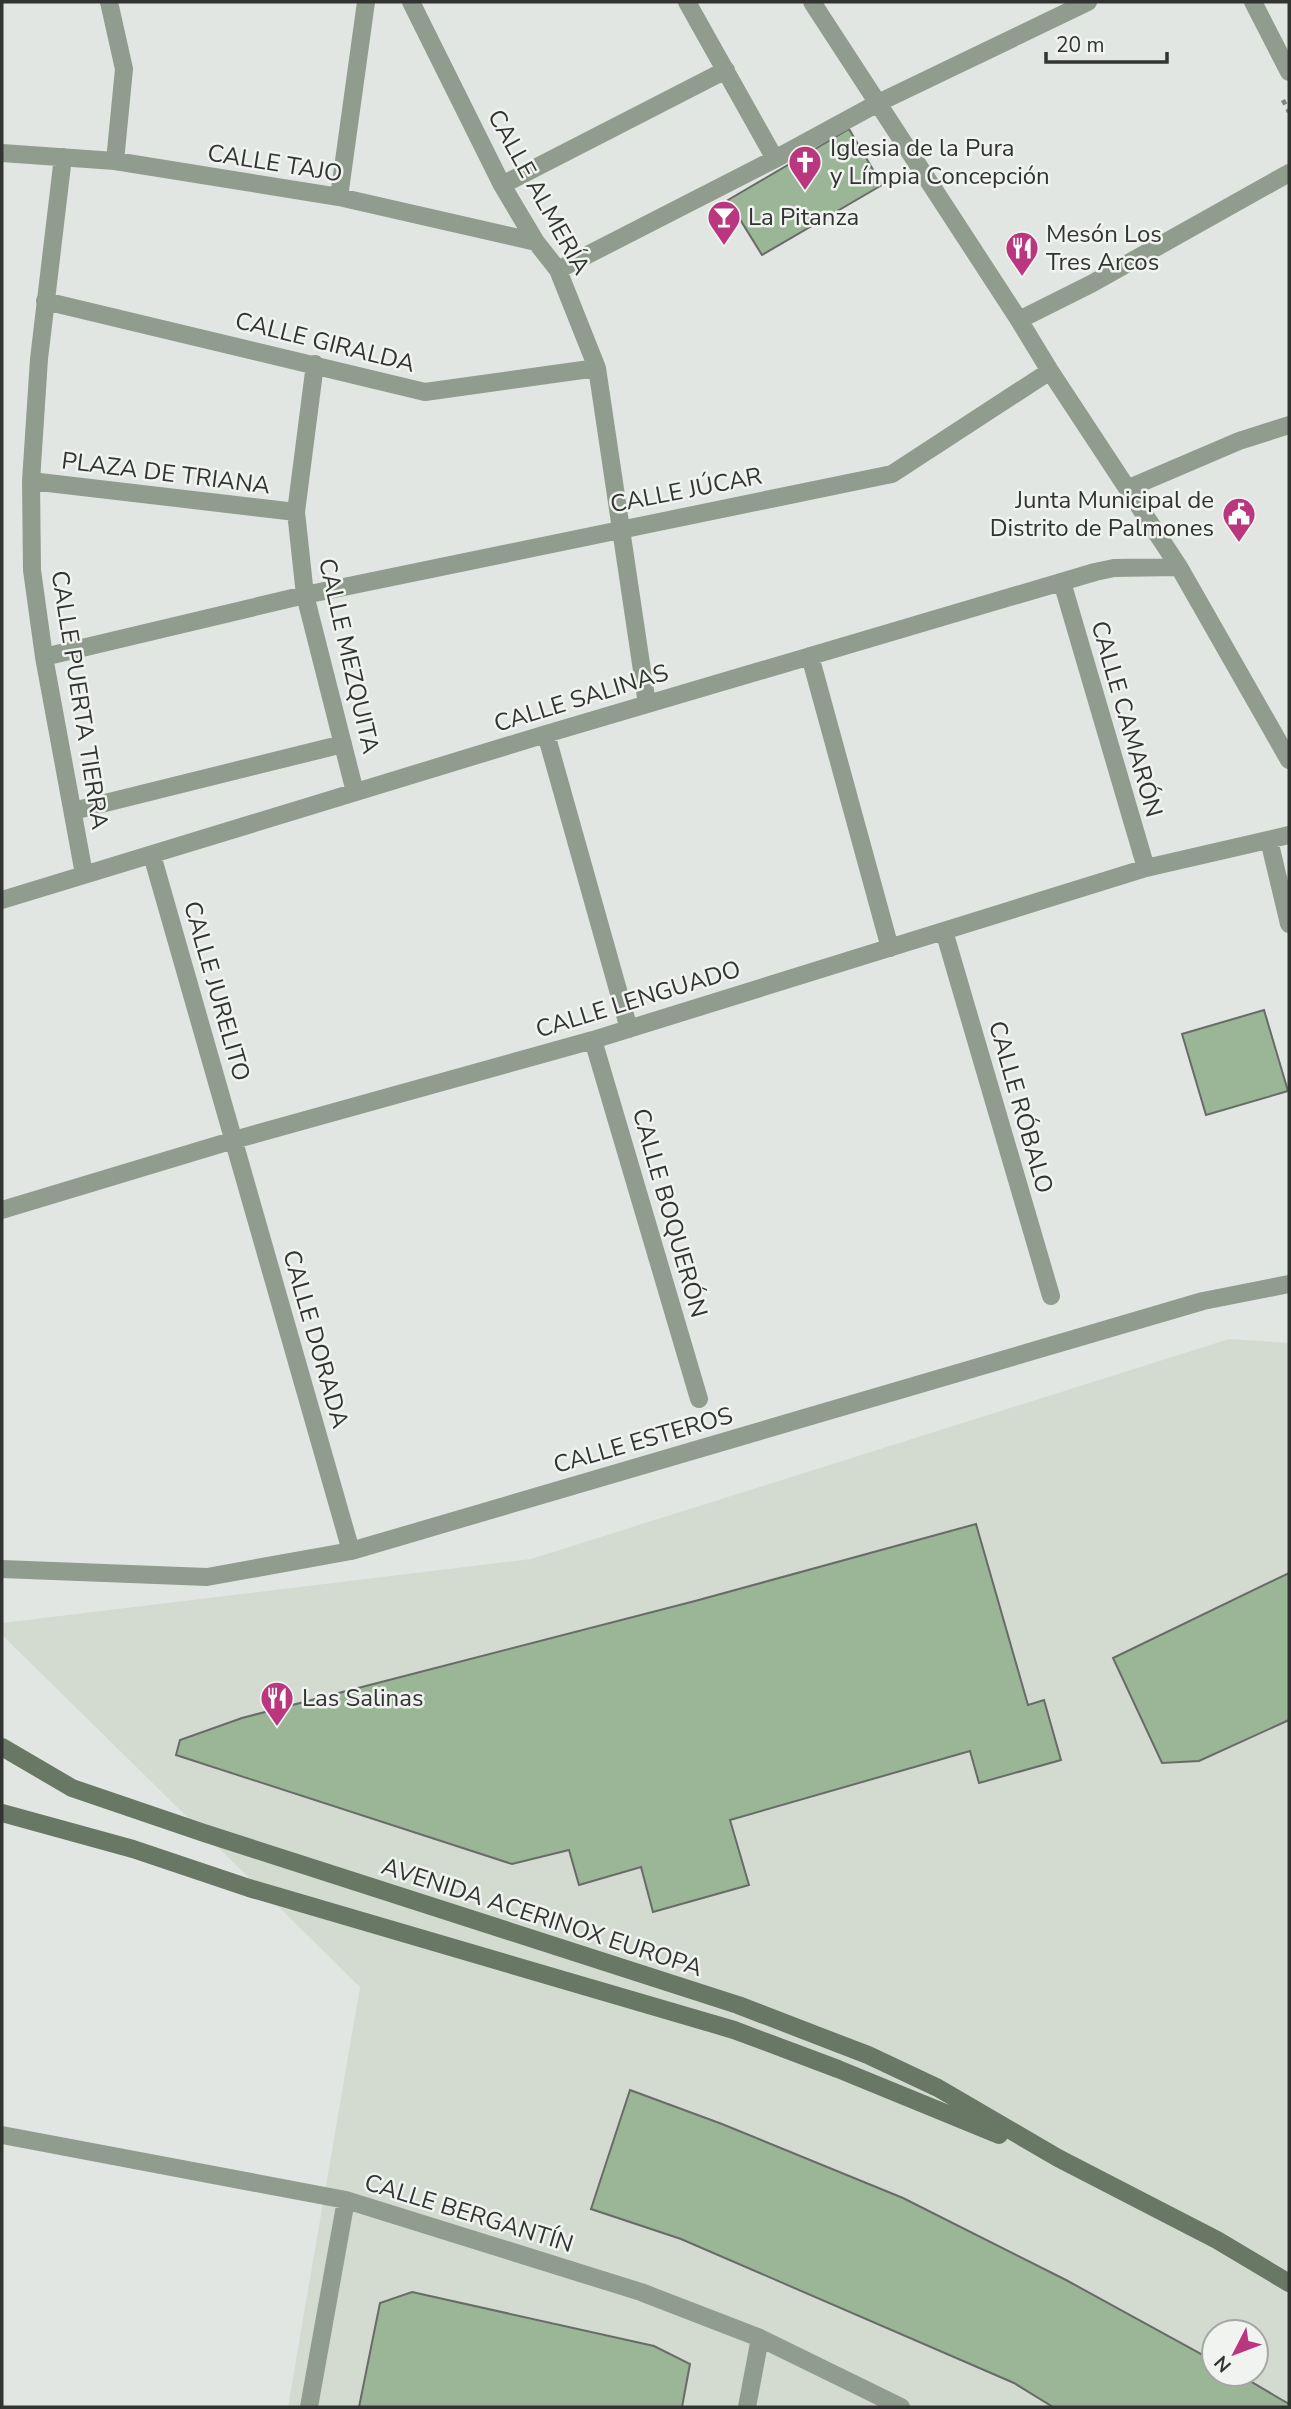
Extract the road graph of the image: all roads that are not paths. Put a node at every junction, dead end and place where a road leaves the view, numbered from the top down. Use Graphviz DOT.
graph roads {
  1 [pos="109,2"];
  2 [pos="366,2"];
  3 [pos="411,2"];
  4 [pos="687,2"];
  5 [pos="812,2"];
  6 [pos="1088,2"];
  7 [pos="1252,2"];
  8 [pos="726,71"];
  9 [pos="1289,72"];
  10 [pos="878,103"];
  11 [pos="2,153"];
  12 [pos="63,157"];
  13 [pos="775,159"];
  14 [pos="115,161"];
  15 [pos="1289,173"];
  16 [pos="502,185"];
  17 [pos="339,197"];
  18 [pos="536,242"];
  19 [pos="558,270"];
  20 [pos="45,301"];
  21 [pos="1019,320"];
  22 [pos="315,364"];
  23 [pos="597,368"];
  24 [pos="1050,371"];
  25 [pos="1289,425"];
  26 [pos="31,481"];
  27 [pos="1129,488"];
  28 [pos="296,512"];
  29 [pos="622,528"];
  30 [pos="1180,566"];
  31 [pos="1062,582"];
  32 [pos="305,595"];
  33 [pos="810,656"];
  34 [pos="44,657"];
  35 [pos="647,704"];
  36 [pos="546,734"];
  37 [pos="343,744"];
  38 [pos="1289,760"];
  39 [pos="355,792"];
  40 [pos="73,811"];
  41 [pos="1289,835"];
  42 [pos="1269,840"];
  43 [pos="152,855"];
  44 [pos="1146,868"];
  45 [pos="84,874"];
  46 [pos="2,900"];
  47 [pos="1289,924"];
  48 [pos="944,931"];
  49 [pos="890,948"];
  50 [pos="629,1029"];
  51 [pos="593,1040"];
  52 [pos="234,1140"];
  53 [pos="2,1210"];
  54 [pos="1289,1284"];
  55 [pos="1051,1296"];
  56 [pos="699,1399"];
  57 [pos="351,1551"];
  58 [pos="2,1569"];
  59 [pos="2,1746"];
  60 [pos="2,1813"];
  61 [pos="2,2135"];
  62 [pos="1058,2158"];
  63 [pos="346,2200"];
  64 [pos="1289,2283"];
  65 [pos="760,2338"];
  66 [pos="309,2407"];
  67 [pos="747,2407"];
  68 [pos="901,2407"];
  1 -- 14 [label="street"];
  2 -- 17 [label="street"];
  3 -- 16 [label="street, CALLE ALMERÍA"];
  4 -- 8 [label="street"];
  5 -- 10 [label="street"];
  6 -- 10 [label="street"];
  7 -- 9 [label="street"];
  8 -- 13 [label="street"];
  8 -- 16 [label="street"];
  10 -- 13 [label="street"];
  10 -- 21 [label="street"];
  11 -- 12 [label="street, CALLE TAJO"];
  12 -- 14 [label="street, CALLE TAJO"];
  12 -- 20 [label="street, CALLE PUERTA TIERRA"];
  13 -- 19 [label="street"];
  14 -- 17 [label="street, CALLE TAJO"];
  15 -- 21 [label="street"];
  16 -- 18 [label="street, CALLE ALMERÍA"];
  17 -- 18 [label="street, CALLE TAJO"];
  18 -- 19 [label="street, CALLE ALMERÍA"];
  19 -- 23 [label="street, CALLE ALMERÍA"];
  20 -- 22 [label="street, CALLE GIRALDA"];
  20 -- 26 [label="street, CALLE PUERTA TIERRA"];
  21 -- 24 [label="street"];
  22 -- 23 [label="street, CALLE GIRALDA"];
  22 -- 28 [label="street, CALLE MEZQUITA"];
  23 -- 29 [label="street, CALLE ALMERÍA"];
  24 -- 27 [label="street"];
  24 -- 29 [label="street, CALLE JÚCAR"];
  25 -- 27 [label="street"];
  26 -- 28 [label="street, PLAZA DE TRIANA"];
  26 -- 34 [label="street, CALLE PUERTA TIERRA"];
  27 -- 30 [label="street"];
  28 -- 32 [label="street, CALLE MEZQUITA"];
  29 -- 32 [label="street, CALLE JÚCAR"];
  29 -- 35 [label="street, CALLE ALMERÍA"];
  30 -- 31 [label="street, CALLE SALINAS"];
  30 -- 38 [label="street"];
  31 -- 33 [label="street, CALLE SALINAS"];
  31 -- 44 [label="street, CALLE CAMARÓN"];
  32 -- 34 [label="street"];
  32 -- 37 [label="street, CALLE MEZQUITA"];
  33 -- 35 [label="street, CALLE SALINAS"];
  33 -- 49 [label="street"];
  34 -- 40 [label="street, CALLE PUERTA TIERRA"];
  35 -- 36 [label="street, CALLE SALINAS"];
  36 -- 39 [label="street, CALLE SALINAS"];
  36 -- 50 [label="street"];
  37 -- 39 [label="street, CALLE MEZQUITA"];
  37 -- 40 [label="street"];
  39 -- 43 [label="street, CALLE SALINAS"];
  40 -- 45 [label="street, CALLE PUERTA TIERRA"];
  41 -- 42 [label="street, CALLE LENGUADO"];
  42 -- 44 [label="street, CALLE LENGUADO"];
  42 -- 47 [label="street"];
  43 -- 45 [label="street, CALLE SALINAS"];
  43 -- 52 [label="street, CALLE JURELITO"];
  44 -- 48 [label="street, CALLE LENGUADO"];
  45 -- 46 [label="street, CALLE SALINAS"];
  48 -- 49 [label="street, CALLE LENGUADO"];
  48 -- 55 [label="street, CALLE RÓBALO"];
  49 -- 50 [label="street, CALLE LENGUADO"];
  50 -- 51 [label="street, CALLE LENGUADO"];
  51 -- 52 [label="street, CALLE LENGUADO"];
  51 -- 56 [label="street, CALLE BOQUERÓN"];
  52 -- 53 [label="street, CALLE LENGUADO"];
  52 -- 57 [label="street, CALLE DORADA"];
  54 -- 57 [label="street, CALLE ESTEROS"];
  57 -- 58 [label="street, CALLE ESTEROS"];
  59 -- 62 [label="street, AVENIDA ACERINOX EUROPA"];
  60 -- 62 [label="street, AVENIDA ACERINOX EUROPA"];
  61 -- 63 [label="street, CALLE BERGANTÍN"];
  62 -- 64 [label="street, AVENIDA ACERINOX EUROPA"];
  63 -- 65 [label="street, CALLE BERGANTÍN"];
  63 -- 66 [label="street"];
  65 -- 67 [label="street"];
  65 -- 68 [label="street, CALLE BERGANTÍN"];
}
